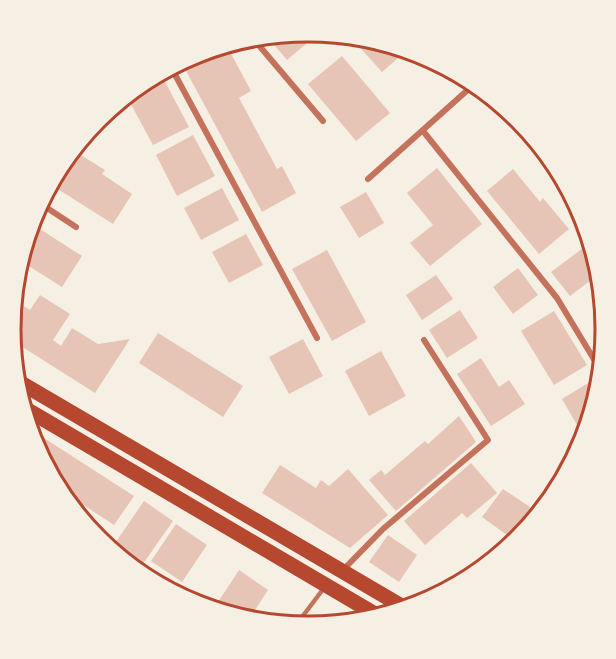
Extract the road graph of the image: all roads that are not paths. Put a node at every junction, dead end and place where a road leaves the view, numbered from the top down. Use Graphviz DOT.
graph roads {
  1 [pos="260,47"];
  2 [pos="175,75"];
  3 [pos="467,91"];
  4 [pos="323,122"];
  5 [pos="423,130"];
  6 [pos="368,179"];
  7 [pos="48,209"];
  8 [pos="76,227"];
  9 [pos="317,338"];
  10 [pos="424,340"];
  11 [pos="593,358"];
  12 [pos="27,387"];
  13 [pos="34,413"];
  14 [pos="342,570"];
  15 [pos="327,585"];
  16 [pos="396,602"];
  17 [pos="368,610"];
  18 [pos="303,616"];
  1 -- 4 [label="street"];
  2 -- 9 [label="street"];
  3 -- 5 [label="street"];
  5 -- 6 [label="street"];
  5 -- 11 [label="street"];
  7 -- 8 [label="street"];
  10 -- 14 [label="street"];
  12 -- 14 [label="main road"];
  13 -- 15 [label="main road"];
  14 -- 16 [label="main road"];
  15 -- 17 [label="main road"];
  15 -- 18 [label="lane"];
}
